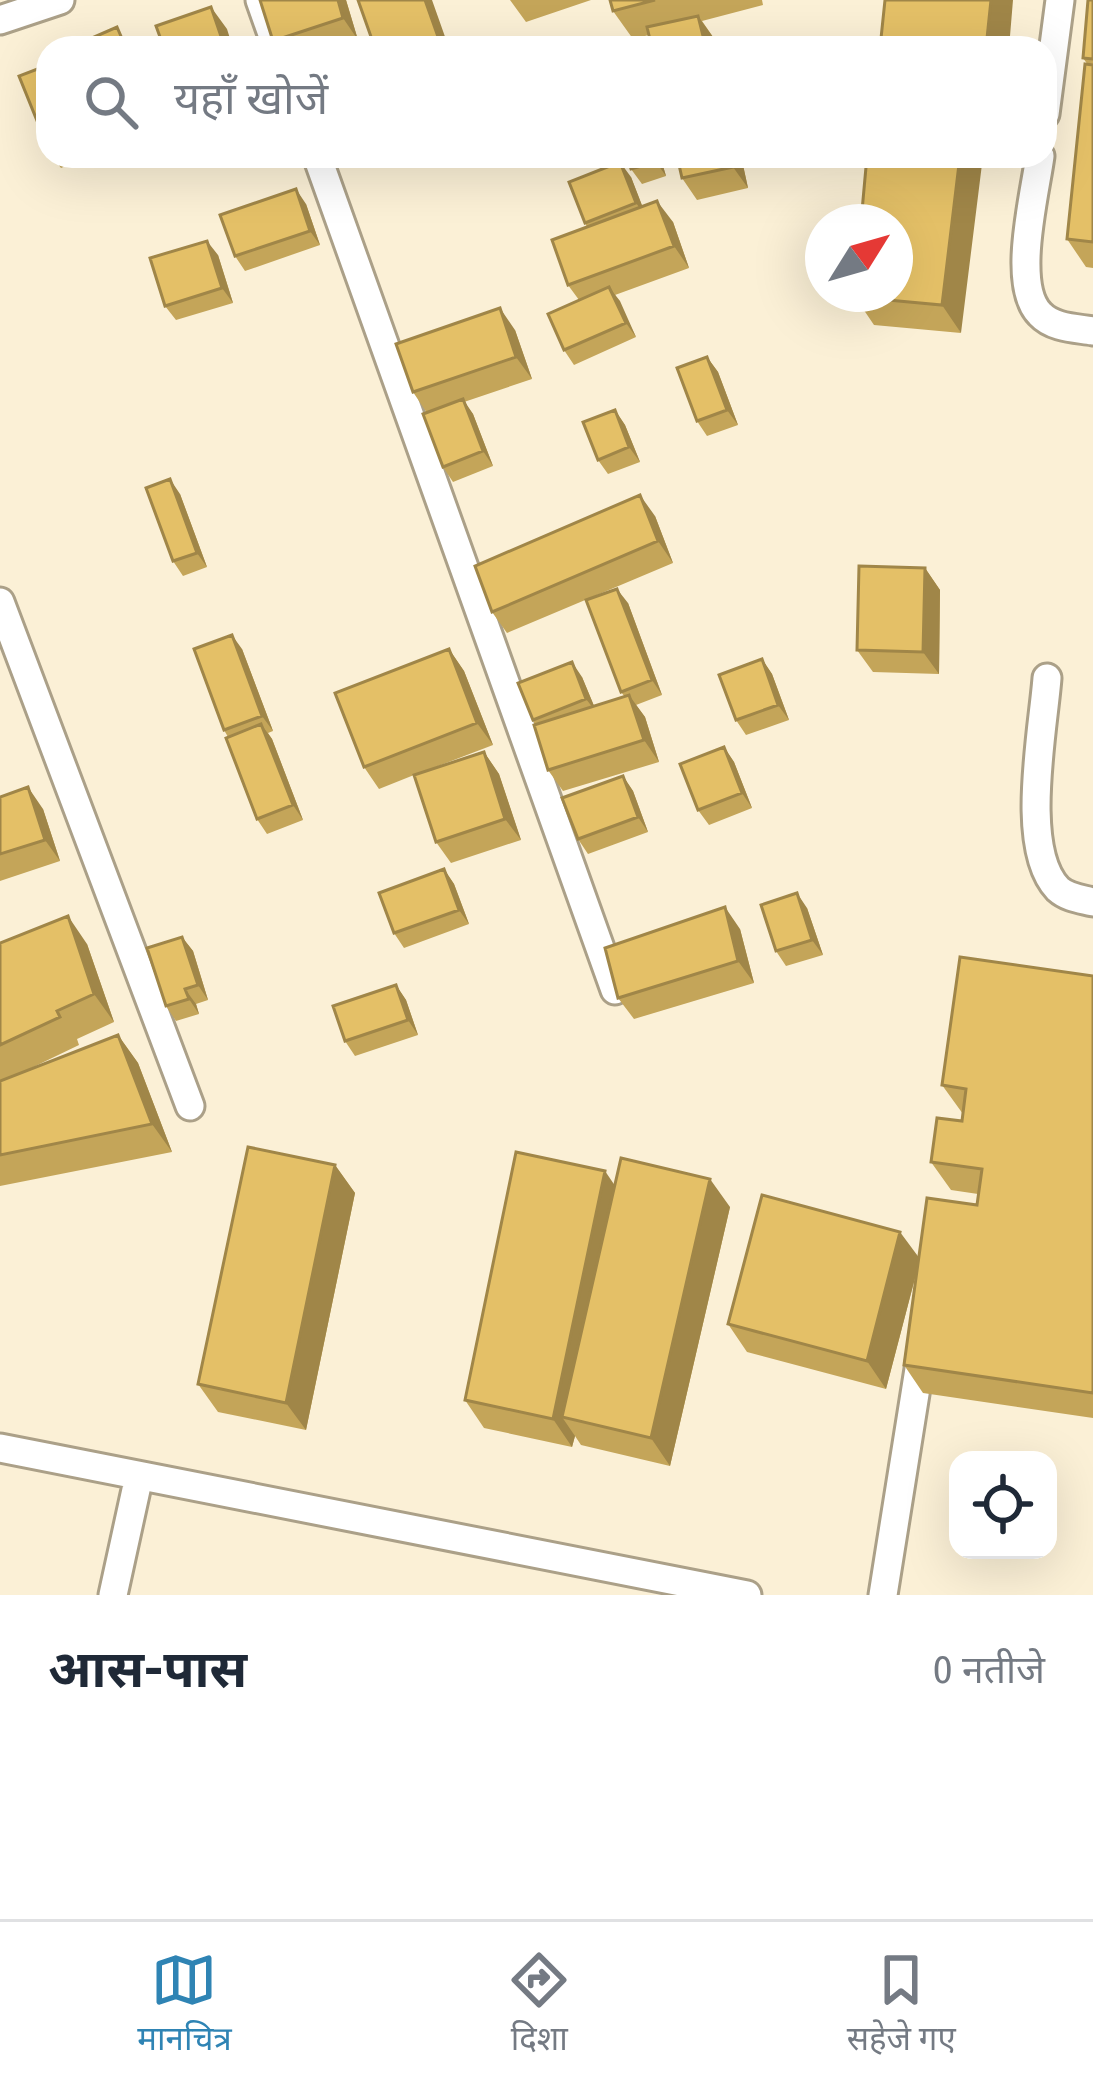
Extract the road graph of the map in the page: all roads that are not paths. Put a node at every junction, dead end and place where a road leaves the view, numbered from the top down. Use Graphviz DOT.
graph roads {
  1 [pos="60,0"];
  2 [pos="260,0"];
  3 [pos="1060,0"];
  4 [pos="0,20"];
  5 [pos="274,36"];
  6 [pos="1055,36"];
  7 [pos="320,168"];
  8 [pos="1038,168"];
  9 [pos="1093,331"];
  10 [pos="0,602"];
  11 [pos="1047,677"];
  12 [pos="1093,902"];
  13 [pos="615,990"];
  14 [pos="190,1106"];
  15 [pos="926,1323"];
  16 [pos="0,1448"];
  17 [pos="140,1476"];
  18 [pos="695,1590"];
  19 [pos="113,1595"];
  20 [pos="747,1595"];
  21 [pos="884,1595"];
  1 -- 4 [label="street"];
  2 -- 5 [label="street"];
  3 -- 6 [label="street"];
  7 -- 13 [label="street"];
  8 -- 9 [label="street"];
  10 -- 14 [label="street"];
  11 -- 12 [label="street"];
  15 -- 21 [label="street"];
  16 -- 17 [label="street"];
  17 -- 18 [label="street"];
  17 -- 19 [label="street"];
  18 -- 20 [label="street"];
}
